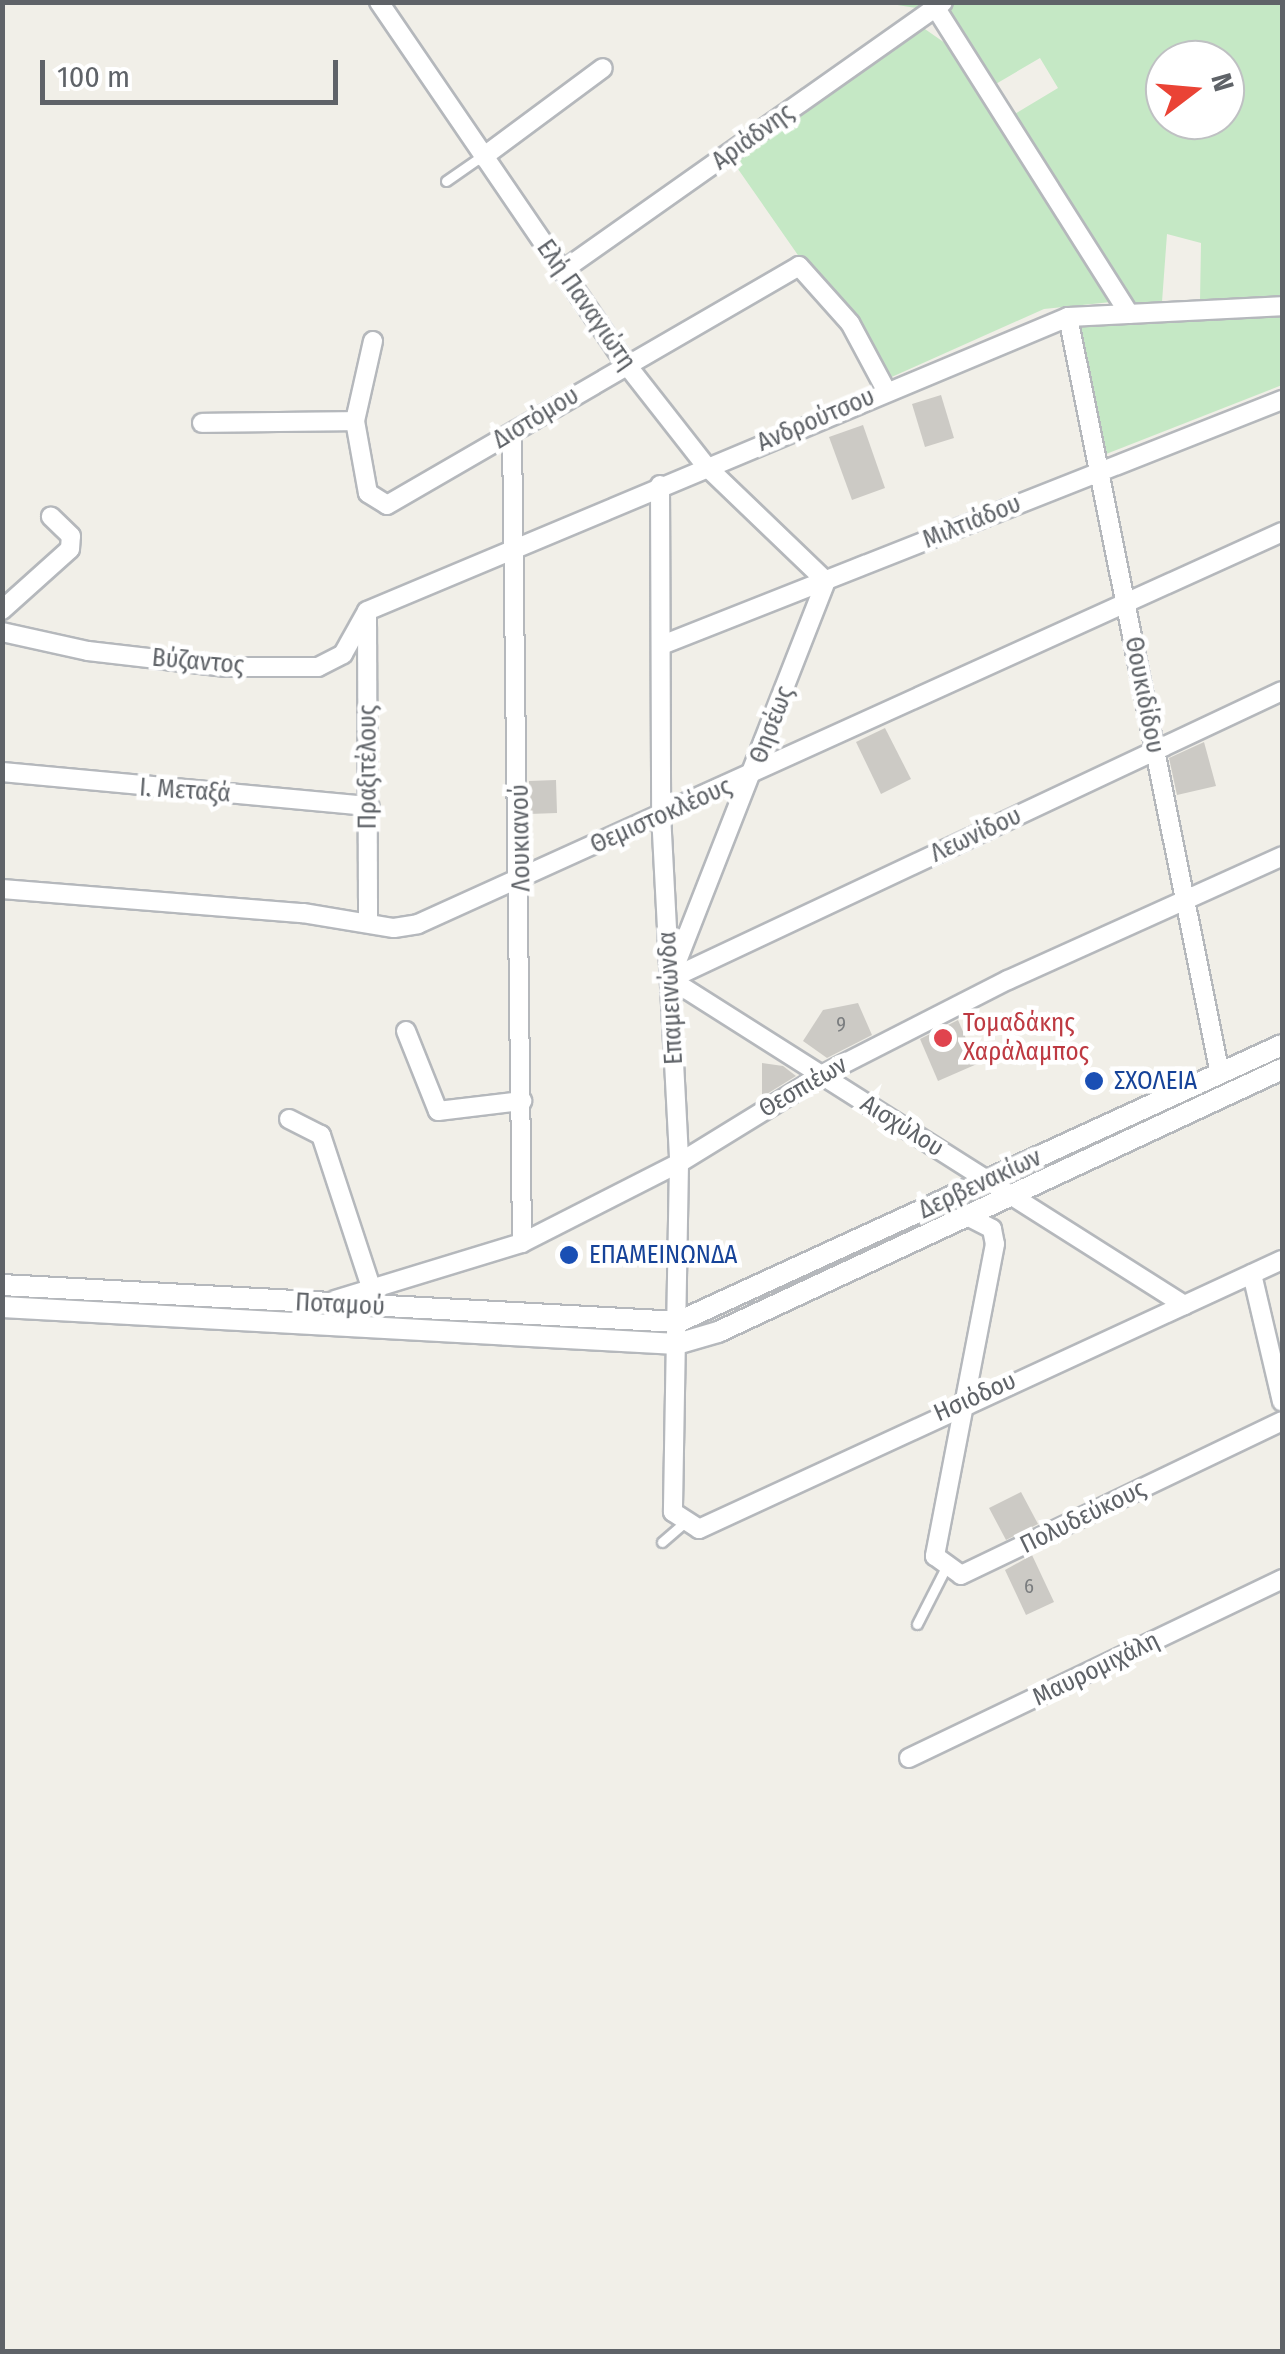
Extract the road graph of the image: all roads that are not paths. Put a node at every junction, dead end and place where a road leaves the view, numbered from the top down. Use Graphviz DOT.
graph roads {
  1 [pos="380,2"];
  2 [pos="937,4"];
  3 [pos="603,68"];
  4 [pos="483,156"];
  5 [pos="446,181"];
  6 [pos="562,270"];
  7 [pos="1282,306"];
  8 [pos="1130,314"];
  9 [pos="1068,317"];
  10 [pos="373,341"];
  11 [pos="626,364"];
  12 [pos="886,390"];
  13 [pos="1282,400"];
  14 [pos="356,420"];
  15 [pos="202,423"];
  16 [pos="512,433"];
  17 [pos="706,466"];
  18 [pos="1099,470"];
  19 [pos="660,485"];
  20 [pos="51,517"];
  21 [pos="1282,532"];
  22 [pos="516,548"];
  23 [pos="826,581"];
  24 [pos="1126,605"];
  25 [pos="2,610"];
  26 [pos="367,611"];
  27 [pos="2,632"];
  28 [pos="662,645"];
  29 [pos="1282,691"];
  30 [pos="1155,751"];
  31 [pos="2,772"];
  32 [pos="753,776"];
  33 [pos="369,806"];
  34 [pos="661,814"];
  35 [pos="1282,856"];
  36 [pos="522,878"];
  37 [pos="2,889"];
  38 [pos="1185,902"];
  39 [pos="368,922"];
  40 [pos="670,978"];
  41 [pos="406,1031"];
  42 [pos="1282,1045"];
  43 [pos="1282,1069"];
  44 [pos="1220,1074"];
  45 [pos="822,1075"];
  46 [pos="522,1101"];
  47 [pos="289,1119"];
  48 [pos="679,1162"];
  49 [pos="988,1180"];
  50 [pos="1011,1194"];
  51 [pos="967,1216"];
  52 [pos="522,1243"];
  53 [pos="1282,1260"];
  54 [pos="1252,1274"];
  55 [pos="2,1285"];
  56 [pos="372,1290"];
  57 [pos="321,1304"];
  58 [pos="1184,1305"];
  59 [pos="2,1307"];
  60 [pos="678,1322"];
  61 [pos="678,1344"];
  62 [pos="962,1402"];
  63 [pos="1282,1402"];
  64 [pos="1282,1421"];
  65 [pos="680,1516"];
  66 [pos="662,1542"];
  67 [pos="947,1565"];
  68 [pos="1282,1579"];
  69 [pos="917,1624"];
  70 [pos="909,1758"];
  1 -- 4 [label="street, Ελή Παναγιώτη"];
  2 -- 6 [label="street, Αριάδνης"];
  2 -- 8 [label="street"];
  3 -- 4 [label="street"];
  4 -- 5 [label="lane"];
  4 -- 6 [label="street, Ελή Παναγιώτη"];
  6 -- 11 [label="street, Ελή Παναγιώτη"];
  7 -- 8 [label="street, Ανδρούτσου"];
  8 -- 9 [label="street, Ανδρούτσου"];
  9 -- 12 [label="street, Ανδρούτσου"];
  9 -- 18 [label="street, Θουκιδίδου"];
  10 -- 14 [label="street"];
  11 -- 12 [label="street, Διστόμου"];
  11 -- 16 [label="street, Διστόμου"];
  11 -- 17 [label="street, Ελή Παναγιώτη"];
  12 -- 17 [label="street, Ανδρούτσου"];
  13 -- 18 [label="street, Μιλτιάδου"];
  14 -- 15 [label="street"];
  14 -- 16 [label="street, Διστόμου"];
  16 -- 22 [label="street, Λουκιανού"];
  17 -- 19 [label="street, Ανδρούτσου"];
  17 -- 23 [label="street, Ελή Παναγιώτη"];
  18 -- 23 [label="street, Μιλτιάδου"];
  18 -- 24 [label="street, Θουκιδίδου"];
  19 -- 22 [label="street, Ανδρούτσου"];
  19 -- 28 [label="street, Επαμεινώνδα"];
  20 -- 25 [label="street"];
  21 -- 24 [label="street, Θεμιστοκλέους"];
  22 -- 26 [label="street, Ανδρούτσου"];
  22 -- 36 [label="street, Λουκιανού"];
  23 -- 28 [label="street, Μιλτιάδου"];
  23 -- 32 [label="street, Θησέως"];
  24 -- 30 [label="street, Θουκιδίδου"];
  24 -- 32 [label="street, Θεμιστοκλέους"];
  26 -- 27 [label="street, Βύζαντος"];
  26 -- 33 [label="street, Πραξιτέλους"];
  28 -- 34 [label="street, Επαμεινώνδα"];
  29 -- 30 [label="street, Λεωνίδου"];
  30 -- 38 [label="street, Θουκιδίδου"];
  30 -- 40 [label="street, Λεωνίδου"];
  31 -- 33 [label="street, Ι. Μεταξά"];
  32 -- 34 [label="street, Θεμιστοκλέους"];
  32 -- 40 [label="street, Θησέως"];
  33 -- 39 [label="street, Πραξιτέλους"];
  34 -- 36 [label="street, Θεμιστοκλέους"];
  34 -- 40 [label="street, Επαμεινώνδα"];
  35 -- 38 [label="street, Θεσπιέων"];
  36 -- 39 [label="street, Θεμιστοκλέους"];
  36 -- 46 [label="street, Λουκιανού"];
  37 -- 39 [label="street, Θεμιστοκλέους"];
  38 -- 44 [label="street, Θουκιδίδου"];
  38 -- 45 [label="street, Θεσπιέων"];
  40 -- 45 [label="street, Αισχύλου"];
  40 -- 48 [label="street, Επαμεινώνδα"];
  41 -- 46 [label="street"];
  42 -- 44 [label="street, Δερβενακίων"];
  43 -- 50 [label="street, Δερβενακίων"];
  44 -- 49 [label="street, Δερβενακίων"];
  45 -- 48 [label="street, Θεσπιέων"];
  45 -- 49 [label="street, Αισχύλου"];
  46 -- 52 [label="street, Λουκιανού"];
  47 -- 56 [label="street"];
  48 -- 52 [label="street, Θεσπιέων"];
  48 -- 60 [label="street, Επαμεινώνδα"];
  49 -- 50 [label="street, Αισχύλου"];
  49 -- 60 [label="street, Δερβενακίων"];
  50 -- 51 [label="street, Δερβενακίων"];
  50 -- 58 [label="street, Αισχύλου"];
  51 -- 61 [label="street, Δερβενακίων"];
  51 -- 62 [label="street"];
  52 -- 56 [label="street, Θεσπιέων"];
  53 -- 54 [label="street, Ησιόδου"];
  54 -- 58 [label="street, Ησιόδου"];
  54 -- 63 [label="street"];
  55 -- 57 [label="street, Ποταμού"];
  56 -- 57 [label="street, Θεσπιέων"];
  57 -- 60 [label="street, Ποταμού"];
  58 -- 62 [label="street, Ησιόδου"];
  59 -- 61 [label="street, Ποταμού"];
  60 -- 61 [label="street, Επαμεινώνδα"];
  61 -- 65 [label="street, Επαμεινώνδα"];
  62 -- 65 [label="street, Ησιόδου"];
  62 -- 67 [label="street"];
  64 -- 67 [label="street, Πολυδεύκους"];
  65 -- 66 [label="lane"];
  67 -- 69 [label="lane"];
  68 -- 70 [label="street, Μαυρομιχάλη"];
}
